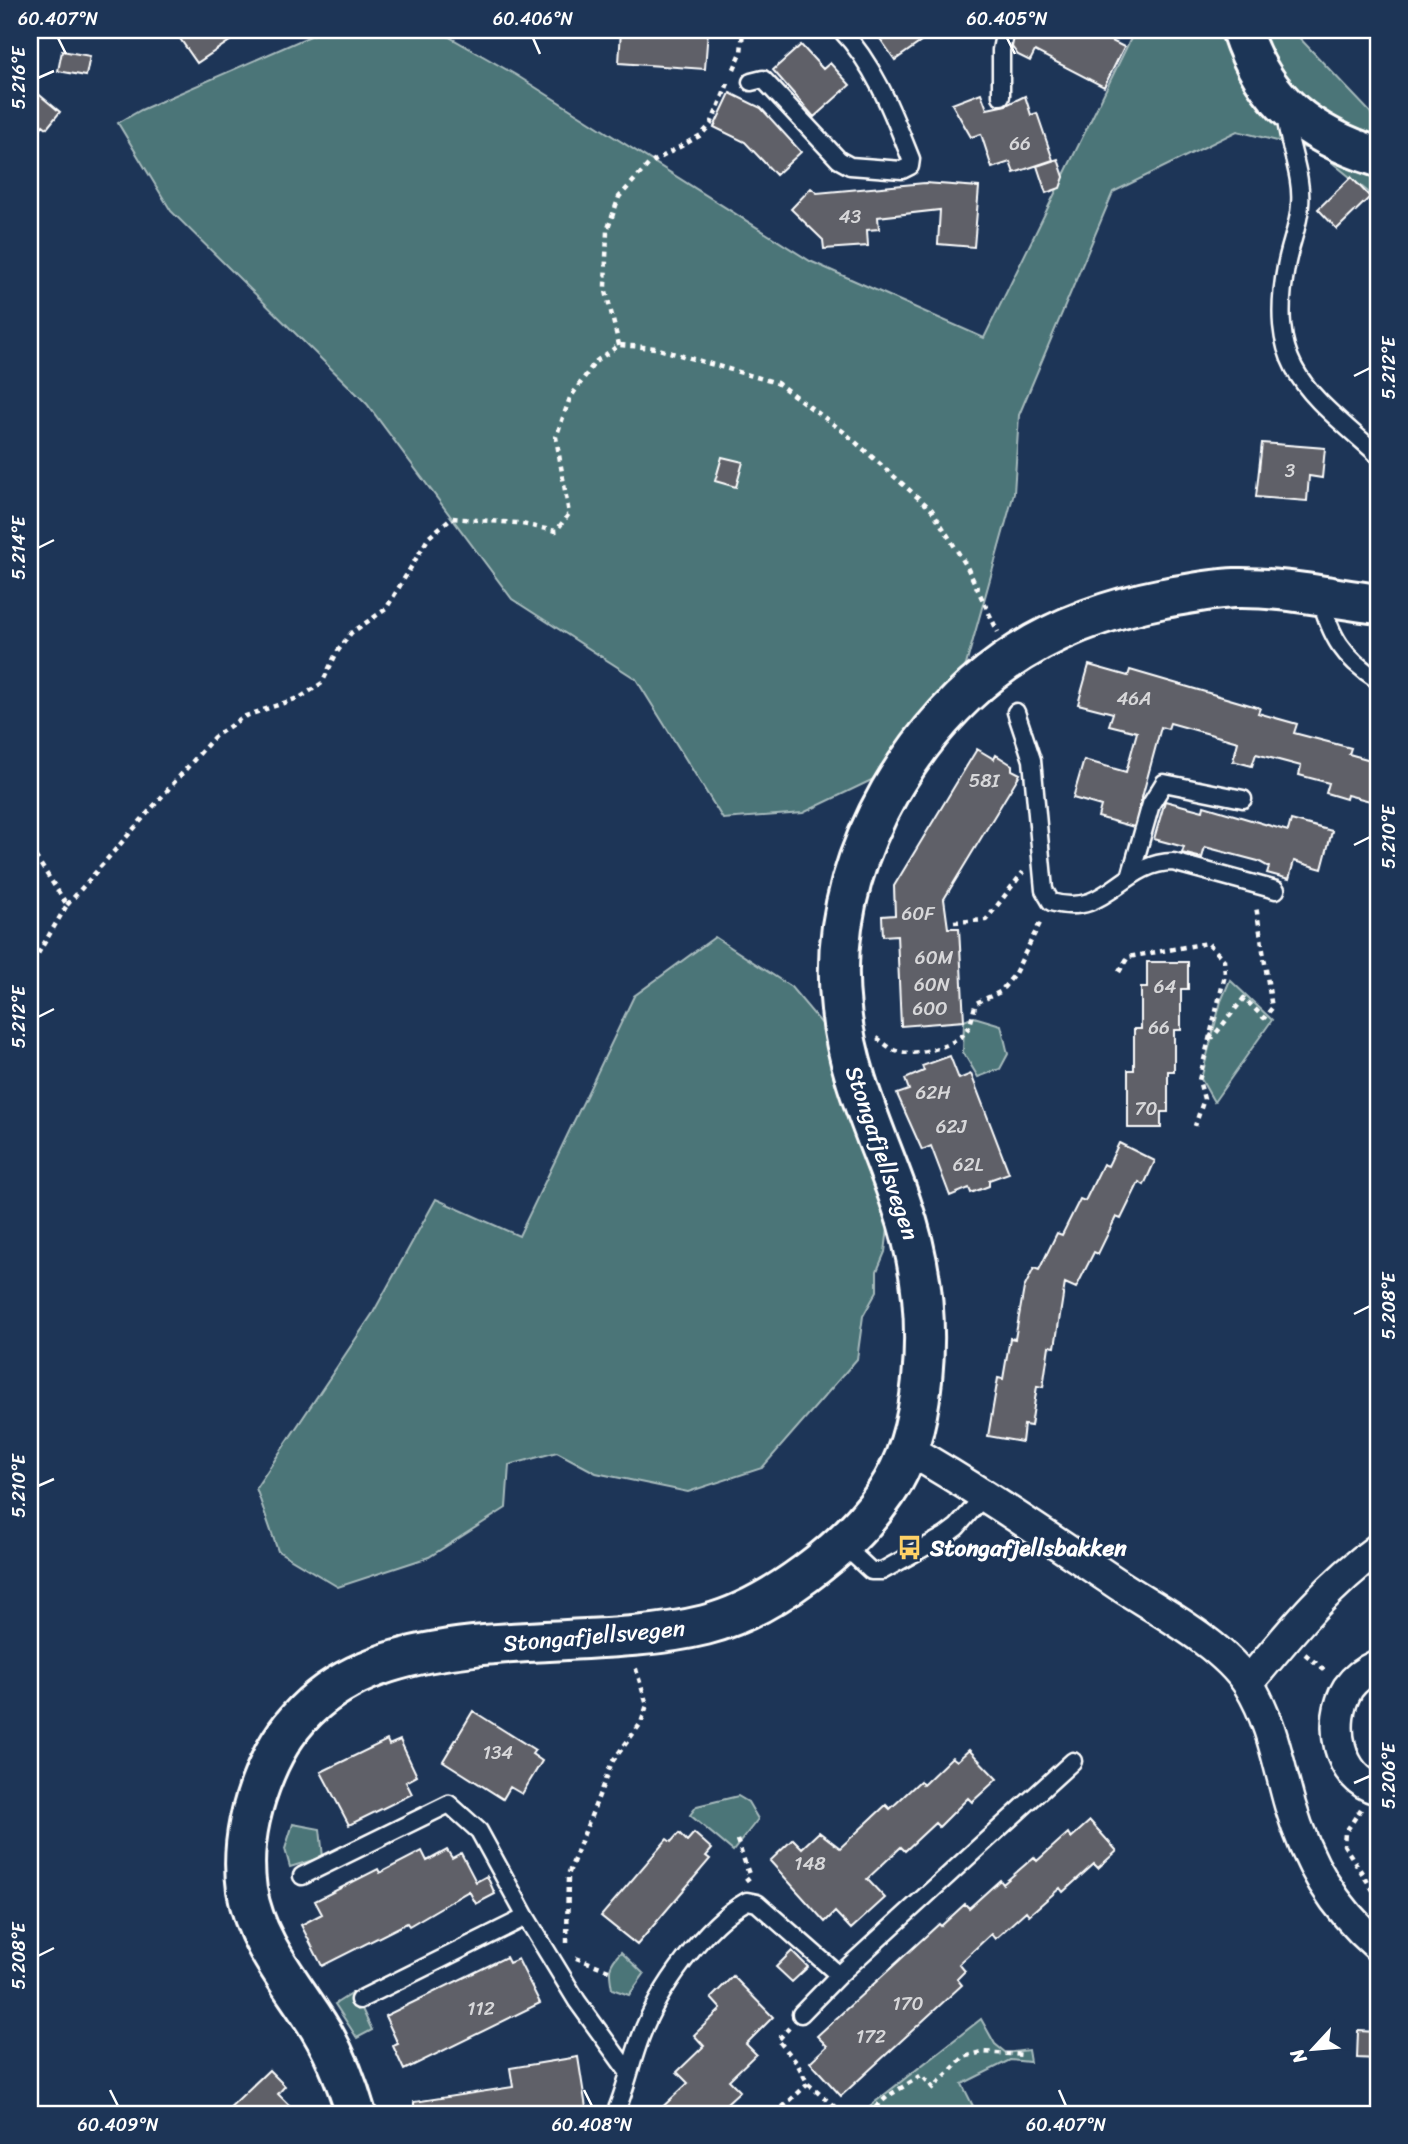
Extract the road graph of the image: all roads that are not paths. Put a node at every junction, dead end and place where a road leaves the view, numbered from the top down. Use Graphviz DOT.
graph roads {
  1 [pos="842,30"];
  2 [pos="1005,30"];
  3 [pos="1241,30"];
  4 [pos="751,82"];
  5 [pos="1001,96"];
  6 [pos="1284,108"];
  7 [pos="1378,158"];
  8 [pos="1378,455"];
  9 [pos="1320,596"];
  10 [pos="1378,604"];
  11 [pos="1378,680"];
  12 [pos="1016,712"];
  13 [pos="1243,799"];
  14 [pos="1131,874"];
  15 [pos="1276,890"];
  16 [pos="909,1450"];
  17 [pos="983,1497"];
  18 [pos="841,1543"];
  19 [pos="1378,1549"];
  20 [pos="1378,1665"];
  21 [pos="1248,1683"];
  22 [pos="1073,1761"];
  23 [pos="1377,1789"];
  24 [pos="302,1876"];
  25 [pos="526,1917"];
  26 [pos="1378,1946"];
  27 [pos="839,1975"];
  28 [pos="359,2000"];
  29 [pos="801,2014"];
  30 [pos="629,2073"];
  31 [pos="356,2114"];
  32 [pos="615,2114"];
  1 -- 4 [label="lane"];
  2 -- 5 [label="lane"];
  3 -- 6 [label="street"];
  6 -- 7 [label="street"];
  6 -- 8 [label="lane"];
  9 -- 10 [label="street, Stongafjellsvegen"];
  9 -- 11 [label="lane"];
  9 -- 16 [label="street, Stongafjellsvegen"];
  12 -- 14 [label="lane"];
  13 -- 14 [label="lane"];
  14 -- 15 [label="lane"];
  16 -- 17 [label="street"];
  16 -- 18 [label="street, Stongafjellsvegen"];
  17 -- 18 [label="lane"];
  17 -- 21 [label="street"];
  18 -- 31 [label="street, Stongafjellsvegen"];
  19 -- 21 [label="street"];
  20 -- 23 [label="street"];
  21 -- 26 [label="street"];
  22 -- 27 [label="lane"];
  24 -- 25 [label="lane"];
  25 -- 28 [label="lane"];
  25 -- 30 [label="lane"];
  27 -- 29 [label="lane"];
  27 -- 30 [label="lane"];
  30 -- 32 [label="lane"];
}
